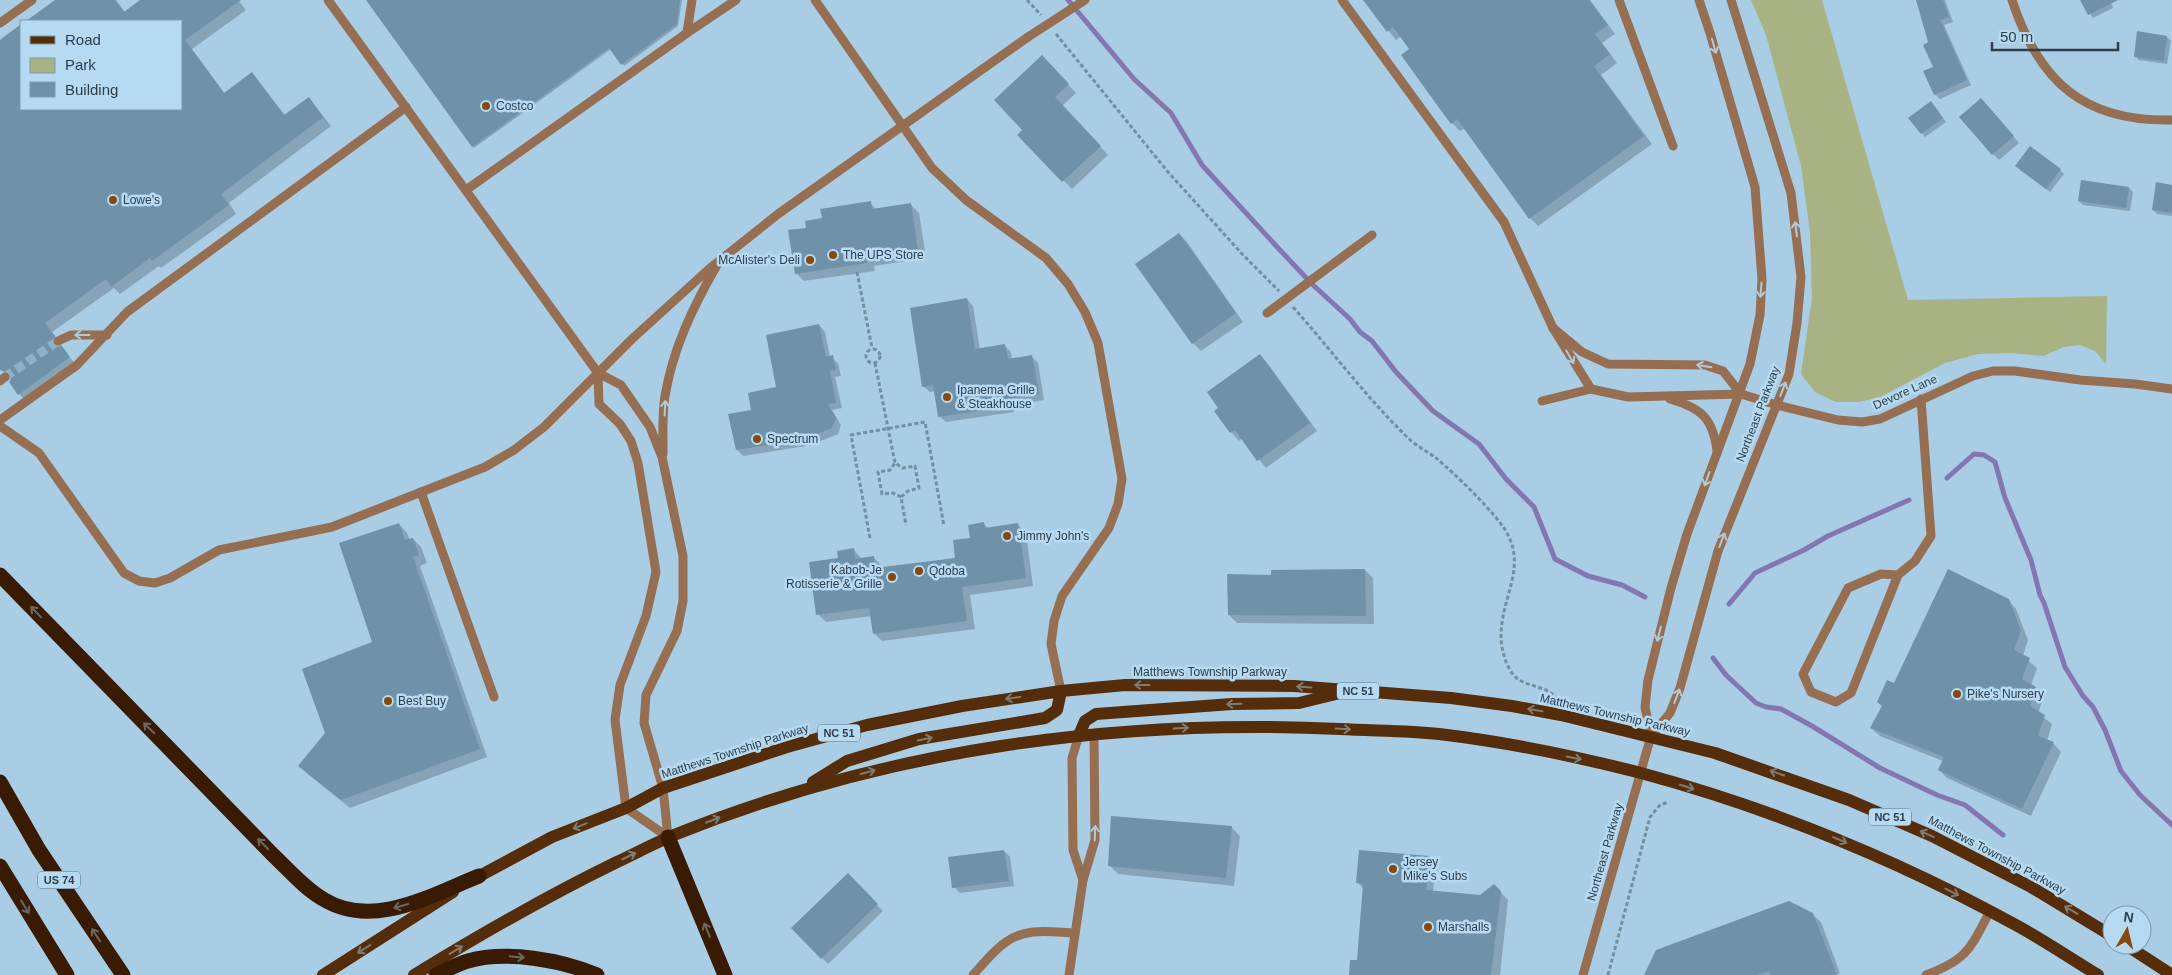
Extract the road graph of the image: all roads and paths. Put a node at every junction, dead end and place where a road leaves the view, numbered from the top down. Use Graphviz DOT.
graph roads {
  1 [pos="32,0"];
  2 [pos="328,0"];
  3 [pos="692,0"];
  4 [pos="736,0"];
  5 [pos="815,0"];
  6 [pos="1027,0"];
  7 [pos="1085,0"];
  8 [pos="1342,0"];
  9 [pos="1619,0"];
  10 [pos="1699,0"];
  11 [pos="1731,0"];
  12 [pos="2012,0"];
  13 [pos="1042,18"];
  14 [pos="0,23"];
  15 [pos="1054,32"];
  16 [pos="687,34"];
  17 [pos="406,107"];
  18 [pos="2172,120"];
  19 [pos="903,126"];
  20 [pos="1673,146"];
  21 [pos="466,190"];
  22 [pos="1372,235"];
  23 [pos="720,261"];
  24 [pos="857,272"];
  25 [pos="1283,297"];
  26 [pos="1289,303"];
  27 [pos="1267,313"];
  28 [pos="1553,328"];
  29 [pos="107,335"];
  30 [pos="58,341"];
  31 [pos="872,348"];
  32 [pos="875,363"];
  33 [pos="598,373"];
  34 [pos="1591,389"];
  35 [pos="2172,389"];
  36 [pos="1741,394"];
  37 [pos="1660,396"];
  38 [pos="1921,399"];
  39 [pos="1542,401"];
  40 [pos="1777,405"];
  41 [pos="0,420"];
  42 [pos="0,426"];
  43 [pos="888,428"];
  44 [pos="1717,453"];
  45 [pos="662,456"];
  46 [pos="895,463"];
  47 [pos="421,492"];
  48 [pos="900,497"];
  49 [pos="906,526"];
  50 [pos="944,526"];
  51 [pos="870,538"];
  52 [pos="0,575"];
  53 [pos="1898,575"];
  54 [pos="1352,690"];
  55 [pos="1062,691"];
  56 [pos="494,697"];
  57 [pos="1557,700"];
  58 [pos="1094,734"];
  59 [pos="1080,735"];
  60 [pos="1651,736"];
  61 [pos="1640,773"];
  62 [pos="0,782"];
  63 [pos="664,788"];
  64 [pos="801,790"];
  65 [pos="1668,802"];
  66 [pos="626,808"];
  67 [pos="668,838"];
  68 [pos="0,866"];
  69 [pos="479,876"];
  70 [pos="1083,880"];
  71 [pos="1990,912"];
  72 [pos="2102,930"];
  73 [pos="1074,933"];
  74 [pos="2141,955"];
  75 [pos="67,975"];
  76 [pos="123,975"];
  77 [pos="322,975"];
  78 [pos="414,975"];
  79 [pos="436,975"];
  80 [pos="597,975"];
  81 [pos="725,975"];
  82 [pos="973,975"];
  83 [pos="1069,975"];
  84 [pos="1583,975"];
  85 [pos="1608,975"];
  86 [pos="1926,975"];
  87 [pos="2098,975"];
  88 [pos="2172,975"];
  1 -- 14 [label="street"];
  2 -- 17 [label="street"];
  3 -- 16 [label="street"];
  4 -- 16 [label="street"];
  5 -- 19 [label="street"];
  6 -- 13 [label="path"];
  7 -- 19 [label="street, bridge"];
  8 -- 28 [label="street"];
  9 -- 20 [label="street"];
  10 -- 36 [label="street, Northeast Parkway, one-way"];
  40 -- 11 [label="street, Northeast Parkway, one-way"];
  12 -- 18 [label="street"];
  15 -- 25 [label="path"];
  16 -- 21 [label="street"];
  17 -- 21 [label="street"];
  17 -- 29 [label="street"];
  19 -- 23 [label="street"];
  19 -- 55 [label="street"];
  21 -- 33 [label="street"];
  22 -- 27 [label="street, bridge"];
  23 -- 33 [label="street"];
  45 -- 23 [label="street, one-way"];
  24 -- 31 [label="path"];
  26 -- 57 [label="path"];
  28 -- 34 [label="street, one-way"];
  36 -- 28 [label="street, one-way"];
  29 -- 30 [label="street, one-way"];
  29 -- 41 [label="street"];
  31 -- 32 [label="path"];
  31 -- 32 [label="path"];
  32 -- 43 [label="path"];
  33 -- 45 [label="street"];
  33 -- 47 [label="street"];
  33 -- 66 [label="street"];
  34 -- 37 [label="street, Devore Lane"];
  34 -- 39 [label="street"];
  35 -- 38 [label="street, Devore Lane"];
  36 -- 37 [label="street, Devore Lane"];
  36 -- 40 [label="street, Devore Lane"];
  36 -- 44 [label="street, Northeast Parkway"];
  37 -- 44 [label="street"];
  38 -- 40 [label="street, Devore Lane"];
  38 -- 53 [label="street"];
  60 -- 40 [label="street, Northeast Parkway, one-way"];
  42 -- 47 [label="street"];
  43 -- 46 [label="path"];
  43 -- 50 [label="path"];
  43 -- 51 [label="path"];
  44 -- 60 [label="street, Northeast Parkway, one-way"];
  45 -- 63 [label="street"];
  46 -- 48 [label="path"];
  46 -- 48 [label="path"];
  47 -- 56 [label="street"];
  48 -- 49 [label="path"];
  69 -- 52 [label="highway, one-way"];
  53 -- 53 [label="street"];
  54 -- 55 [label="main road, Matthews Township Parkway / NC 51, one-way"];
  54 -- 59 [label="main road, one-way"];
  60 -- 54 [label="main road, Matthews Township Parkway / NC 51, one-way"];
  55 -- 63 [label="main road, Matthews Township Parkway / NC 51, one-way"];
  64 -- 55 [label="main road, one-way"];
  58 -- 59 [label="main road"];
  58 -- 61 [label="main road, one-way"];
  70 -- 58 [label="street, one-way"];
  64 -- 59 [label="main road, one-way"];
  59 -- 70 [label="street"];
  60 -- 61 [label="street, Northeast Parkway"];
  72 -- 60 [label="main road, Matthews Township Parkway / NC 51, one-way"];
  61 -- 71 [label="main road, one-way"];
  61 -- 84 [label="street, Northeast Parkway"];
  76 -- 62 [label="highway, US 74, one-way"];
  63 -- 66 [label="main road, Matthews Township Parkway / NC 51"];
  63 -- 67 [label="street"];
  67 -- 64 [label="main road, one-way"];
  65 -- 85 [label="path"];
  66 -- 67 [label="street"];
  66 -- 69 [label="main road, Matthews Township Parkway / NC 51, one-way"];
  78 -- 67 [label="main road, one-way"];
  81 -- 67 [label="highway, one-way"];
  68 -- 75 [label="highway, one-way"];
  69 -- 77 [label="main road, Matthews Township Parkway / NC 51, one-way"];
  70 -- 73 [label="street"];
  71 -- 86 [label="street"];
  71 -- 87 [label="main road"];
  73 -- 82 [label="street"];
  73 -- 83 [label="street"];
  74 -- 88 [label="main road"];
  79 -- 80 [label="highway, one-way"];
}
